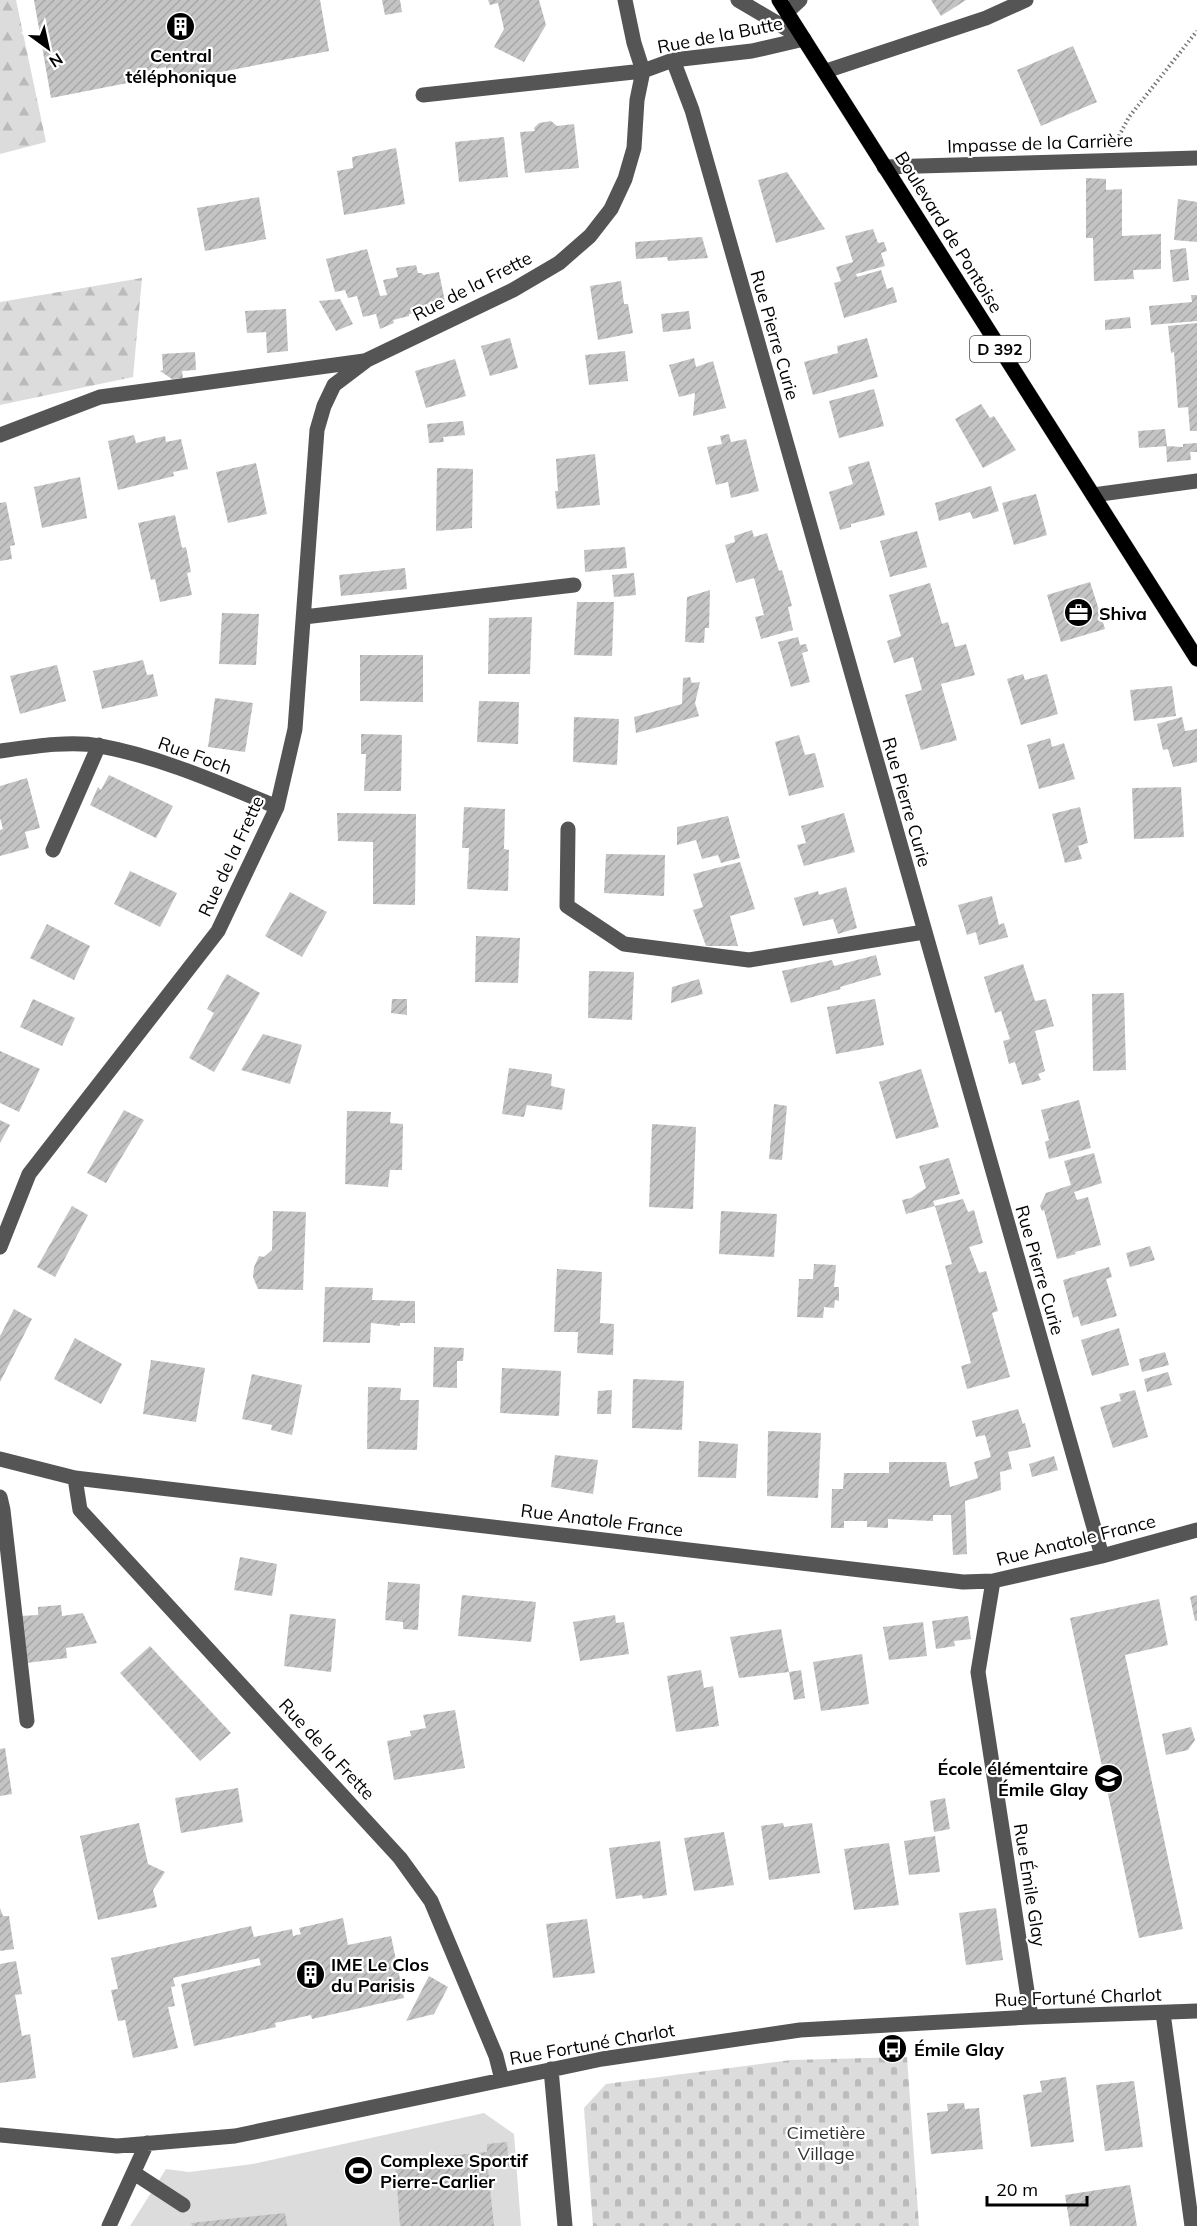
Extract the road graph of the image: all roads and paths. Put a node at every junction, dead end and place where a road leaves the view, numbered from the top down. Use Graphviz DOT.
graph roads {
  1 [pos="625,0"];
  2 [pos="738,0"];
  3 [pos="800,0"];
  4 [pos="1026,0"];
  5 [pos="783,6"];
  6 [pos="1197,31"];
  7 [pos="804,39"];
  8 [pos="672,60"];
  9 [pos="643,71"];
  10 [pos="826,71"];
  11 [pos="423,95"];
  12 [pos="1197,158"];
  13 [pos="1106,161"];
  14 [pos="884,167"];
  15 [pos="367,360"];
  16 [pos="0,435"];
  17 [pos="1197,481"];
  18 [pos="1093,495"];
  19 [pos="574,585"];
  20 [pos="304,617"];
  21 [pos="1197,658"];
  22 [pos="99,745"];
  23 [pos="0,751"];
  24 [pos="277,807"];
  25 [pos="567,829"];
  26 [pos="52,850"];
  27 [pos="924,932"];
  28 [pos="0,1247"];
  29 [pos="0,1460"];
  30 [pos="75,1478"];
  31 [pos="0,1497"];
  32 [pos="1197,1530"];
  33 [pos="1102,1556"];
  34 [pos="993,1581"];
  35 [pos="27,1721"];
  36 [pos="1197,2011"];
  37 [pos="1163,2013"];
  38 [pos="1031,2017"];
  39 [pos="551,2069"];
  40 [pos="502,2080"];
  41 [pos="0,2135"];
  42 [pos="147,2143"];
  43 [pos="134,2172"];
  44 [pos="183,2205"];
  45 [pos="109,2226"];
  46 [pos="565,2226"];
  47 [pos="1192,2226"];
  1 -- 9 [label="street, Rue de la Frette"];
  2 -- 7 [label="street, Boulevard de Pontoise"];
  3 -- 5 [label="street"];
  4 -- 10 [label="street"];
  5 -- 7 [label="main road, Boulevard de Pontoise / D 392"];
  6 -- 13 [label="path"];
  7 -- 8 [label="street, Rue de la Butte"];
  7 -- 10 [label="main road, Boulevard de Pontoise / D 392"];
  8 -- 9 [label="street, Rue de la Butte"];
  8 -- 27 [label="street, Rue Pierre Curie"];
  9 -- 11 [label="street, Rue de la Butte"];
  9 -- 15 [label="street, Rue de la Frette"];
  10 -- 14 [label="main road, Boulevard de Pontoise / D 392"];
  12 -- 13 [label="street, Impasse de la Carrière"];
  13 -- 14 [label="street, Impasse de la Carrière"];
  14 -- 18 [label="main road, Boulevard de Pontoise / D 392"];
  15 -- 16 [label="street, Rue de la Frette"];
  15 -- 20 [label="street, Rue de la Frette"];
  17 -- 18 [label="street"];
  18 -- 21 [label="main road, Boulevard de Pontoise / D 392"];
  19 -- 20 [label="street"];
  20 -- 24 [label="street, Rue de la Frette"];
  22 -- 23 [label="street, Rue Foch"];
  22 -- 24 [label="street, Rue Foch"];
  22 -- 26 [label="street"];
  24 -- 28 [label="street, Rue de la Frette"];
  25 -- 27 [label="street"];
  27 -- 33 [label="street, Rue Pierre Curie"];
  29 -- 30 [label="street, Rue Anatole France"];
  30 -- 34 [label="street, Rue Anatole France"];
  30 -- 40 [label="street, Rue de la Frette"];
  31 -- 35 [label="street"];
  32 -- 33 [label="street, Rue Anatole France"];
  33 -- 34 [label="street, Rue Anatole France"];
  34 -- 38 [label="street, Rue Émile Glay"];
  36 -- 37 [label="street, Rue Fortuné Charlot"];
  37 -- 38 [label="street, Rue Fortuné Charlot"];
  37 -- 47 [label="street"];
  38 -- 39 [label="street, Rue Fortuné Charlot"];
  39 -- 40 [label="street, Rue Fortuné Charlot"];
  39 -- 46 [label="street"];
  40 -- 42 [label="street, Rue Fortuné Charlot"];
  41 -- 42 [label="street, Rue Fortuné Charlot"];
  42 -- 43 [label="street"];
  43 -- 44 [label="street"];
  43 -- 45 [label="street"];
}
